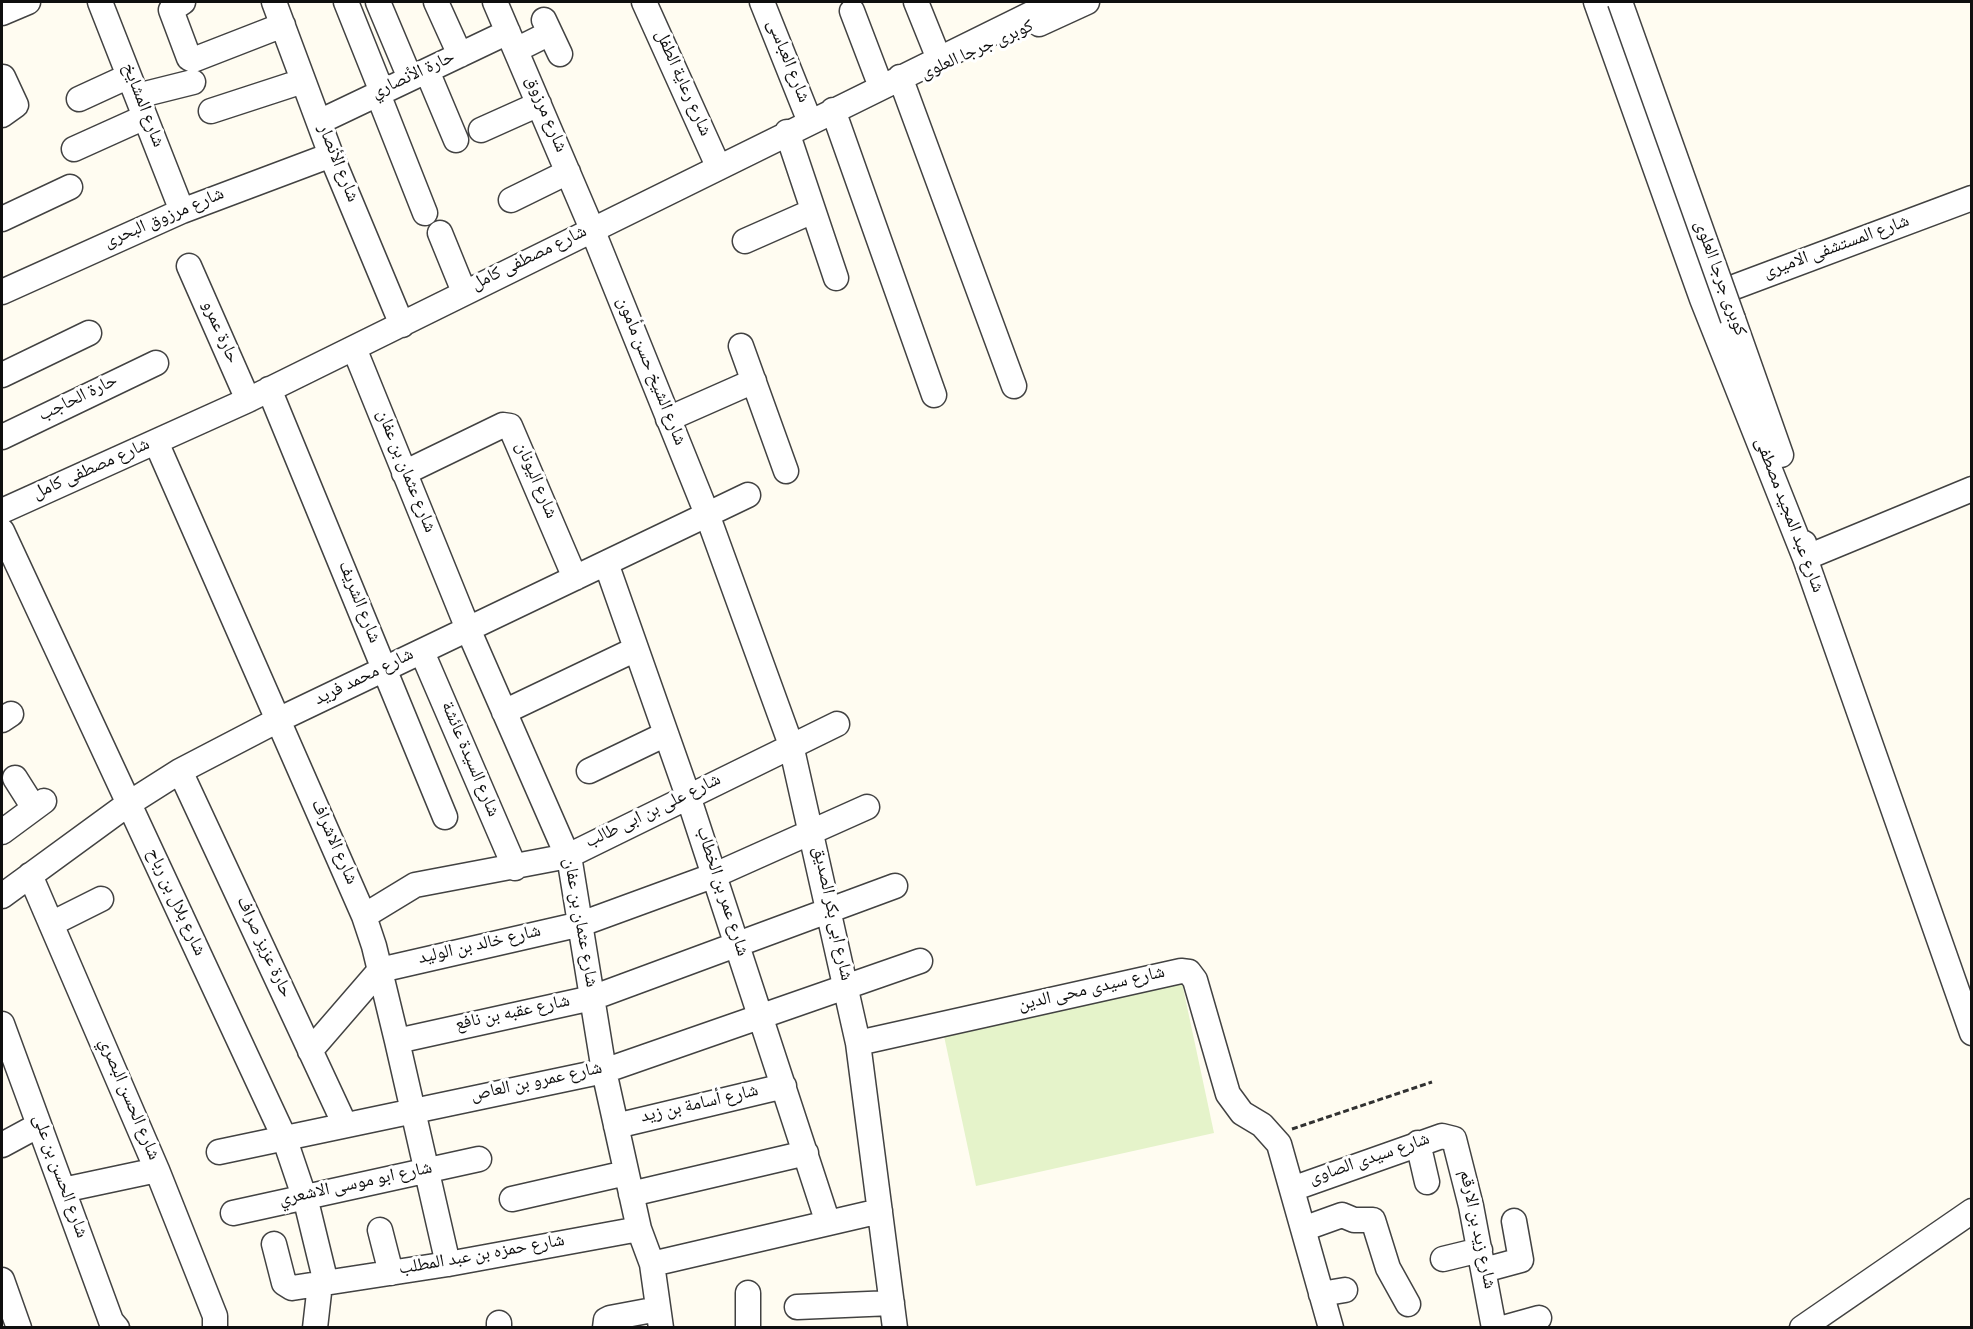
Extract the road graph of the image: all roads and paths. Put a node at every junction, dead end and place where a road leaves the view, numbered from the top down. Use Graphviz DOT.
graph roads {
  1 [pos="28,2"];
  2 [pos="99,2"];
  3 [pos="183,2"];
  4 [pos="274,2"];
  5 [pos="346,2"];
  6 [pos="378,2"];
  7 [pos="436,2"];
  8 [pos="495,2"];
  9 [pos="644,2"];
  10 [pos="762,2"];
  11 [pos="916,2"];
  12 [pos="1055,2"];
  13 [pos="1087,2"];
  14 [pos="1596,2"];
  15 [pos="1620,2"];
  16 [pos="843,7"];
  17 [pos="1025,8"];
  18 [pos="2,13"];
  19 [pos="283,25"];
  20 [pos="552,36"];
  21 [pos="512,41"];
  22 [pos="460,55"];
  23 [pos="939,59"];
  24 [pos="419,74"];
  25 [pos="8,75"];
  26 [pos="303,81"];
  27 [pos="193,82"];
  28 [pos="890,82"];
  29 [pos="380,93"];
  30 [pos="137,96"];
  31 [pos="79,99"];
  32 [pos="539,104"];
  33 [pos="833,110"];
  34 [pos="211,111"];
  35 [pos="2,115"];
  36 [pos="319,122"];
  37 [pos="810,122"];
  38 [pos="481,130"];
  39 [pos="787,132"];
  40 [pos="456,140"];
  41 [pos="74,149"];
  42 [pos="331,155"];
  43 [pos="718,166"];
  44 [pos="568,172"];
  45 [pos="70,187"];
  46 [pos="1971,198"];
  47 [pos="511,200"];
  48 [pos="182,211"];
  49 [pos="813,211"];
  50 [pos="425,213"];
  51 [pos="2,219"];
  52 [pos="592,229"];
  53 [pos="441,233"];
  54 [pos="745,242"];
  55 [pos="189,266"];
  56 [pos="836,278"];
  57 [pos="2,292"];
  58 [pos="464,292"];
  59 [pos="1702,299"];
  60 [pos="402,325"];
  61 [pos="89,333"];
  62 [pos="741,346"];
  63 [pos="354,348"];
  64 [pos="156,363"];
  65 [pos="2,375"];
  66 [pos="754,381"];
  67 [pos="1014,386"];
  68 [pos="269,389"];
  69 [pos="934,395"];
  70 [pos="248,400"];
  71 [pos="668,419"];
  72 [pos="2,437"];
  73 [pos="156,442"];
  74 [pos="786,471"];
  75 [pos="404,473"];
  76 [pos="1971,489"];
  77 [pos="748,495"];
  78 [pos="2,511"];
  79 [pos="707,514"];
  80 [pos="2,531"];
  81 [pos="1805,558"];
  82 [pos="606,563"];
  83 [pos="575,578"];
  84 [pos="468,629"];
  85 [pos="636,649"];
  86 [pos="422,652"];
  87 [pos="385,669"];
  88 [pos="504,712"];
  89 [pos="278,720"];
  90 [pos="837,724"];
  91 [pos="666,734"];
  92 [pos="791,745"];
  93 [pos="180,771"];
  94 [pos="589,771"];
  95 [pos="13,779"];
  96 [pos="688,796"];
  97 [pos="128,804"];
  98 [pos="867,807"];
  99 [pos="445,817"];
  100 [pos="812,830"];
  101 [pos="2,832"];
  102 [pos="568,856"];
  103 [pos="515,868"];
  104 [pos="30,875"];
  105 [pos="714,875"];
  106 [pos="896,886"];
  107 [pos="2,896"];
  108 [pos="101,899"];
  109 [pos="830,911"];
  110 [pos="364,916"];
  111 [pos="51,924"];
  112 [pos="581,924"];
  113 [pos="738,946"];
  114 [pos="921,961"];
  115 [pos="380,970"];
  116 [pos="846,986"];
  117 [pos="592,998"];
  118 [pos="761,1016"];
  119 [pos="2,1024"];
  120 [pos="1971,1033"];
  121 [pos="398,1041"];
  122 [pos="858,1043"];
  123 [pos="310,1051"];
  124 [pos="604,1071"];
  125 [pos="1432,1082"];
  126 [pos="784,1086"];
  127 [pos="413,1111"];
  128 [pos="39,1125"];
  129 [pos="345,1125"];
  130 [pos="616,1126"];
  131 [pos="1274,1136"];
  132 [pos="1448,1136"];
  133 [pos="284,1137"];
  134 [pos="1418,1143"];
  135 [pos="2,1145"];
  136 [pos="219,1152"];
  137 [pos="806,1153"];
  138 [pos="479,1159"];
  139 [pos="157,1170"];
  140 [pos="427,1170"];
  141 [pos="1427,1182"];
  142 [pos="628,1183"];
  143 [pos="1292,1189"];
  144 [pos="63,1190"];
  145 [pos="305,1197"];
  146 [pos="512,1198"];
  147 [pos="880,1211"];
  148 [pos="1971,1211"];
  149 [pos="233,1213"];
  150 [pos="1514,1221"];
  151 [pos="828,1222"];
  152 [pos="639,1229"];
  153 [pos="1303,1229"];
  154 [pos="380,1230"];
  155 [pos="274,1245"];
  156 [pos="1443,1259"];
  157 [pos="1482,1260"];
  158 [pos="448,1264"];
  159 [pos="652,1264"];
  160 [pos="391,1273"];
  161 [pos="2,1280"];
  162 [pos="323,1283"];
  163 [pos="1345,1290"];
  164 [pos="748,1293"];
  165 [pos="1321,1294"];
  166 [pos="892,1303"];
  167 [pos="1408,1304"];
  168 [pos="797,1306"];
  169 [pos="660,1318"];
  170 [pos="1539,1318"];
  171 [pos="19,1328"];
  172 [pos="117,1328"];
  173 [pos="215,1328"];
  174 [pos="315,1328"];
  175 [pos="606,1328"];
  176 [pos="748,1328"];
  177 [pos="896,1328"];
  178 [pos="1331,1328"];
  179 [pos="1494,1328"];
  180 [pos="1503,1328"];
  181 [pos="1802,1328"];
  1 -- 18 [label="street"];
  2 -- 30 [label="street, شارع المشايخ"];
  3 -- 19 [label="street"];
  4 -- 19 [label="street, شارع الأنصار"];
  5 -- 29 [label="street"];
  6 -- 24 [label="street"];
  7 -- 22 [label="street"];
  8 -- 21 [label="street, شارع مرزوق"];
  9 -- 43 [label="street, شارع رعاية الطفل"];
  10 -- 37 [label="street, شارع العباسى"];
  11 -- 23 [label="street"];
  12 -- 17 [label="street, شارع مصطفى كامل"];
  13 -- 28 [label="street, كوبرى جرجا العلوى"];
  14 -- 59 [label="street, شارع عبد المجيد مصطفى"];
  15 -- 81 [label="street, كوبرى جرجا العلوى, bridge"];
  16 -- 28 [label="street"];
  17 -- 23 [label="street, شارع مصطفى كامل"];
  19 -- 26 [label="street, شارع الأنصار"];
  20 -- 21 [label="street, حارة الأنصاري"];
  21 -- 22 [label="street, حارة الأنصاري"];
  21 -- 32 [label="street, شارع مرزوق"];
  22 -- 24 [label="street, حارة الأنصاري"];
  23 -- 28 [label="street, شارع مصطفى كامل"];
  24 -- 29 [label="street, حارة الأنصاري"];
  24 -- 40 [label="street"];
  25 -- 35 [label="street"];
  26 -- 34 [label="street"];
  26 -- 36 [label="street, شارع الأنصار"];
  27 -- 30 [label="street"];
  28 -- 33 [label="street, شارع مصطفى كامل"];
  28 -- 67 [label="street"];
  29 -- 36 [label="street, حارة الأنصاري"];
  29 -- 50 [label="street"];
  30 -- 31 [label="street"];
  30 -- 41 [label="street"];
  30 -- 48 [label="street, شارع المشايخ"];
  32 -- 38 [label="street"];
  32 -- 44 [label="street, شارع مرزوق"];
  33 -- 37 [label="street, شارع مصطفى كامل"];
  33 -- 69 [label="street"];
  36 -- 42 [label="street, شارع الأنصار"];
  37 -- 39 [label="street, شارع مصطفى كامل"];
  39 -- 43 [label="street, شارع مصطفى كامل"];
  39 -- 49 [label="street"];
  42 -- 48 [label="street, شارع مرزوق البحرى"];
  42 -- 60 [label="street, شارع الأنصار"];
  43 -- 52 [label="street, شارع مصطفى كامل"];
  44 -- 47 [label="street"];
  44 -- 52 [label="street, شارع مرزوق"];
  45 -- 51 [label="street"];
  46 -- 59 [label="street, شارع المستشفى الاميرى"];
  48 -- 57 [label="street, شارع مرزوق البحرى"];
  49 -- 54 [label="street"];
  49 -- 56 [label="street"];
  52 -- 58 [label="street, شارع مصطفى كامل"];
  52 -- 71 [label="street, شارع الشيخ حسن مأمون"];
  53 -- 58 [label="street"];
  55 -- 70 [label="street, حارة عمرو"];
  58 -- 60 [label="street, شارع مصطفى كامل"];
  59 -- 81 [label="street, شارع عبد المجيد مصطفى"];
  60 -- 63 [label="street, شارع مصطفى كامل"];
  61 -- 65 [label="street"];
  62 -- 66 [label="street"];
  63 -- 68 [label="street, شارع مصطفى كامل"];
  63 -- 75 [label="street, شارع عثمان بن عفان"];
  64 -- 72 [label="street, حارة الحاجب"];
  66 -- 71 [label="street"];
  66 -- 74 [label="street"];
  68 -- 70 [label="street, شارع مصطفى كامل"];
  68 -- 87 [label="street, شارع الشريف"];
  70 -- 73 [label="street, شارع مصطفى كامل"];
  71 -- 79 [label="street, شارع الشيخ حسن مأمون"];
  73 -- 78 [label="street, شارع مصطفى كامل"];
  73 -- 89 [label="street, شارع الاشراف"];
  75 -- 83 [label="street, شارع اليونان"];
  75 -- 84 [label="street, شارع عثمان بن عفان"];
  76 -- 81 [label="street"];
  77 -- 79 [label="street, شارع محمد فريد"];
  79 -- 82 [label="street, شارع محمد فريد"];
  79 -- 92 [label="street, شارع ابى بكر الصديق"];
  80 -- 97 [label="street, شارع بلال بن رباح"];
  81 -- 120 [label="street, شارع عبد المجيد مصطفى"];
  82 -- 83 [label="street, شارع محمد فريد"];
  82 -- 85 [label="street, شارع عمر بن الخطاب"];
  83 -- 84 [label="street, شارع محمد فريد"];
  84 -- 86 [label="street, شارع محمد فريد"];
  84 -- 88 [label="street, شارع عثمان بن عفان"];
  85 -- 88 [label="street"];
  85 -- 91 [label="street, شارع عمر بن الخطاب"];
  86 -- 87 [label="street, شارع محمد فريد"];
  86 -- 103 [label="street, شارع السيدة عائشة"];
  87 -- 89 [label="street, شارع محمد فريد"];
  87 -- 99 [label="street, شارع الشريف"];
  88 -- 102 [label="street, شارع عثمان بن عفان"];
  89 -- 93 [label="street, شارع محمد فريد"];
  89 -- 110 [label="street, شارع الاشراف"];
  90 -- 92 [label="street, شارع على بن ابى طالب"];
  91 -- 94 [label="street"];
  91 -- 96 [label="street, شارع عمر بن الخطاب"];
  92 -- 96 [label="street, شارع على بن ابى طالب"];
  92 -- 100 [label="street, شارع ابى بكر الصديق"];
  93 -- 97 [label="street, شارع محمد فريد"];
  93 -- 123 [label="street, حارة عزيز صراف"];
  95 -- 101 [label="street"];
  96 -- 102 [label="street, شارع على بن ابى طالب"];
  96 -- 105 [label="street, شارع عمر بن الخطاب"];
  97 -- 104 [label="street, شارع محمد فريد"];
  97 -- 133 [label="street, شارع بلال بن رباح"];
  98 -- 100 [label="street, شارع خالد بن الوليد"];
  100 -- 105 [label="street, شارع خالد بن الوليد"];
  100 -- 109 [label="street, شارع ابى بكر الصديق"];
  102 -- 103 [label="street, شارع على بن ابى طالب"];
  102 -- 112 [label="street, شارع عثمان بن عفان"];
  103 -- 110 [label="street, شارع على بن ابى طالب"];
  104 -- 107 [label="street, شارع محمد فريد"];
  104 -- 111 [label="street, شارع الحسن البصري"];
  105 -- 112 [label="street, شارع خالد بن الوليد"];
  105 -- 113 [label="street, شارع عمر بن الخطاب"];
  106 -- 109 [label="street, شارع عقبه بن نافع"];
  108 -- 111 [label="street"];
  109 -- 113 [label="street, شارع عقبه بن نافع"];
  109 -- 116 [label="street, شارع ابى بكر الصديق"];
  110 -- 115 [label="street, شارع الاشراف"];
  111 -- 139 [label="street, شارع الحسن البصري"];
  112 -- 115 [label="street, شارع خالد بن الوليد"];
  112 -- 117 [label="street, شارع عثمان بن عفان"];
  113 -- 117 [label="street, شارع عقبه بن نافع"];
  113 -- 118 [label="street, شارع عمر بن الخطاب"];
  114 -- 116 [label="street, شارع عمرو بن العاص"];
  115 -- 121 [label="street, شارع الاشراف"];
  115 -- 123 [label="street"];
  116 -- 118 [label="street, شارع عمرو بن العاص"];
  116 -- 122 [label="street, شارع ابى بكر الصديق"];
  117 -- 121 [label="street, شارع عقبه بن نافع"];
  117 -- 124 [label="street, شارع عثمان بن عفان"];
  118 -- 124 [label="street, شارع عمرو بن العاص"];
  118 -- 126 [label="street, شارع عمر بن الخطاب"];
  119 -- 128 [label="street, شارع الحسن بن على"];
  121 -- 127 [label="street, شارع الاشراف"];
  122 -- 131 [label="street, شارع سيدى محى الدين"];
  122 -- 147 [label="street, شارع ابى بكر الصديق"];
  123 -- 129 [label="street, حارة عزيز صراف"];
  124 -- 127 [label="street, شارع عمرو بن العاص"];
  124 -- 130 [label="street, شارع عثمان بن عفان"];
  125 -- 131 [label="path"];
  126 -- 130 [label="street, شارع أسامة بن زيد"];
  126 -- 137 [label="street, شارع عمر بن الخطاب"];
  127 -- 129 [label="street, شارع عمرو بن العاص"];
  127 -- 140 [label="street, شارع الاشراف"];
  128 -- 135 [label="street"];
  128 -- 144 [label="street, شارع الحسن بن على"];
  129 -- 133 [label="street, شارع عمرو بن العاص"];
  130 -- 142 [label="street, شارع عثمان بن عفان"];
  131 -- 143 [label="street"];
  132 -- 134 [label="street, شارع سيدى الصاوى"];
  132 -- 157 [label="street, شارع زيد بن الارقم"];
  133 -- 136 [label="street, شارع عمرو بن العاص"];
  133 -- 145 [label="street, شارع بلال بن رباح"];
  134 -- 141 [label="street"];
  134 -- 143 [label="street, شارع سيدى الصاوى"];
  137 -- 142 [label="street"];
  137 -- 151 [label="street, شارع عمر بن الخطاب"];
  138 -- 140 [label="street, شارع ابو موسى الاشعري"];
  139 -- 144 [label="street"];
  139 -- 173 [label="street, شارع الحسن البصري"];
  140 -- 145 [label="street, شارع ابو موسى الاشعري"];
  140 -- 158 [label="street, شارع الاشراف"];
  142 -- 146 [label="street"];
  142 -- 152 [label="street, شارع عثمان بن عفان"];
  143 -- 153 [label="street"];
  144 -- 172 [label="street, شارع الحسن بن على"];
  145 -- 149 [label="street, شارع ابو موسى الاشعري"];
  145 -- 162 [label="street, شارع بلال بن رباح"];
  147 -- 151 [label="street"];
  147 -- 166 [label="street, شارع ابى بكر الصديق"];
  148 -- 181 [label="street"];
  150 -- 157 [label="street"];
  151 -- 159 [label="street"];
  152 -- 158 [label="street, شارع حمزه بن عبد المطلب"];
  152 -- 159 [label="street, شارع عثمان بن عفان"];
  153 -- 165 [label="street"];
  153 -- 167 [label="street"];
  154 -- 160 [label="street"];
  155 -- 162 [label="street, شارع حمزه بن عبد المطلب"];
  156 -- 157 [label="street"];
  157 -- 179 [label="street, شارع زيد بن الارقم"];
  158 -- 160 [label="street, شارع حمزه بن عبد المطلب"];
  159 -- 169 [label="street, شارع عثمان بن عفان"];
  160 -- 162 [label="street, شارع حمزه بن عبد المطلب"];
  161 -- 171 [label="street"];
  162 -- 174 [label="street, شارع بلال بن رباح"];
  163 -- 165 [label="street"];
  164 -- 176 [label="street"];
  165 -- 178 [label="street"];
  166 -- 168 [label="street"];
  166 -- 177 [label="street, شارع ابى بكر الصديق"];
  169 -- 175 [label="street"];
  170 -- 180 [label="street"];
}
